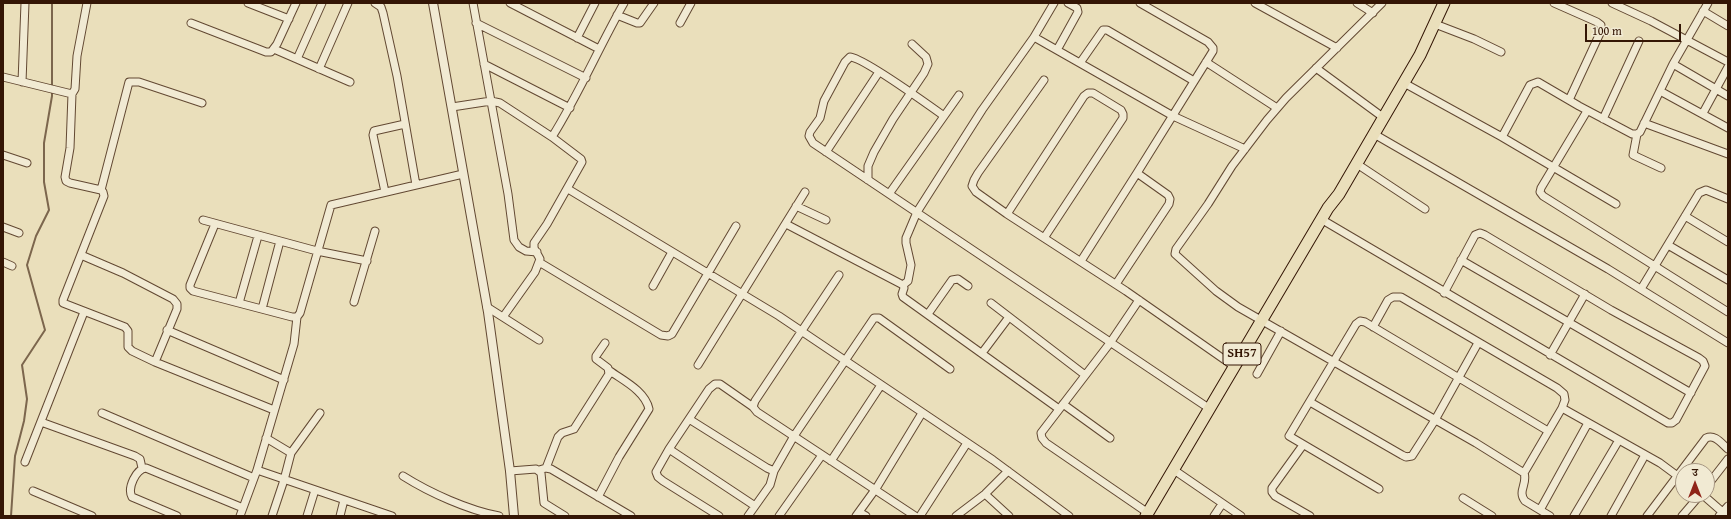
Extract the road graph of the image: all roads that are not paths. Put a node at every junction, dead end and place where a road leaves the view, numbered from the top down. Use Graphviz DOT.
graph roads {
  1 [pos="25,3"];
  2 [pos="87,3"];
  3 [pos="248,3"];
  4 [pos="296,3"];
  5 [pos="322,3"];
  6 [pos="348,3"];
  7 [pos="433,3"];
  8 [pos="473,3"];
  9 [pos="510,3"];
  10 [pos="595,3"];
  11 [pos="624,3"];
  12 [pos="654,3"];
  13 [pos="691,3"];
  14 [pos="1054,3"];
  15 [pos="1068,3"];
  16 [pos="1140,3"];
  17 [pos="1255,3"];
  18 [pos="1357,3"];
  19 [pos="1382,3"];
  20 [pos="1444,3"];
  21 [pos="1554,3"];
  22 [pos="1612,3"];
  23 [pos="1708,3"];
  24 [pos="379,4"];
  25 [pos="1703,11"];
  26 [pos="1373,13"];
  27 [pos="617,15"];
  28 [pos="289,19"];
  29 [pos="191,22"];
  30 [pos="680,22"];
  31 [pos="476,23"];
  32 [pos="1435,24"];
  33 [pos="1728,26"];
  34 [pos="1034,37"];
  35 [pos="577,38"];
  36 [pos="1686,40"];
  37 [pos="1640,41"];
  38 [pos="912,44"];
  39 [pos="1337,48"];
  40 [pos="274,49"];
  41 [pos="599,49"];
  42 [pos="1057,50"];
  43 [pos="1501,52"];
  44 [pos="297,59"];
  45 [pos="1206,62"];
  46 [pos="1728,62"];
  47 [pos="1080,63"];
  48 [pos="484,64"];
  49 [pos="1673,64"];
  50 [pos="1728,67"];
  51 [pos="1316,68"];
  52 [pos="319,69"];
  53 [pos="879,72"];
  54 [pos="3,77"];
  55 [pos="586,78"];
  56 [pos="1044,80"];
  57 [pos="1194,81"];
  58 [pos="22,82"];
  59 [pos="350,82"];
  60 [pos="1404,83"];
  61 [pos="1716,89"];
  62 [pos="1660,91"];
  63 [pos="910,93"];
  64 [pos="72,94"];
  65 [pos="959,95"];
  66 [pos="1728,96"];
  67 [pos="1569,100"];
  68 [pos="491,101"];
  69 [pos="202,103"];
  70 [pos="452,107"];
  71 [pos="570,108"];
  72 [pos="1277,108"];
  73 [pos="1587,111"];
  74 [pos="1702,113"];
  75 [pos="944,116"];
  76 [pos="1173,116"];
  77 [pos="1384,118"];
  78 [pos="1603,119"];
  79 [pos="1644,123"];
  80 [pos="405,124"];
  81 [pos="1728,128"];
  82 [pos="1374,134"];
  83 [pos="1637,134"];
  84 [pos="552,137"];
  85 [pos="1502,137"];
  86 [pos="1245,149"];
  87 [pos="826,152"];
  88 [pos="1728,154"];
  89 [pos="3,155"];
  90 [pos="27,163"];
  91 [pos="1357,164"];
  92 [pos="1553,168"];
  93 [pos="1661,168"];
  94 [pos="1137,173"];
  95 [pos="463,174"];
  96 [pos="868,180"];
  97 [pos="416,185"];
  98 [pos="568,189"];
  99 [pos="101,190"];
  100 [pos="386,192"];
  101 [pos="805,192"];
  102 [pos="889,194"];
  103 [pos="1339,194"];
  104 [pos="1728,199"];
  105 [pos="1616,204"];
  106 [pos="796,206"];
  107 [pos="1425,208"];
  108 [pos="917,212"];
  109 [pos="1007,214"];
  110 [pos="1685,216"];
  111 [pos="203,220"];
  112 [pos="826,220"];
  113 [pos="1326,222"];
  114 [pos="215,224"];
  115 [pos="786,224"];
  116 [pos="736,226"];
  117 [pos="3,227"];
  118 [pos="375,231"];
  119 [pos="19,233"];
  120 [pos="258,236"];
  121 [pos="1044,238"];
  122 [pos="280,241"];
  123 [pos="1728,242"];
  124 [pos="1668,245"];
  125 [pos="317,251"];
  126 [pos="537,252"];
  127 [pos="672,252"];
  128 [pos="81,254"];
  129 [pos="1461,260"];
  130 [pos="366,261"];
  131 [pos="1081,261"];
  132 [pos="3,262"];
  133 [pos="539,262"];
  134 [pos="12,266"];
  135 [pos="1655,266"];
  136 [pos="708,273"];
  137 [pos="839,275"];
  138 [pos="1728,280"];
  139 [pos="1116,284"];
  140 [pos="903,285"];
  141 [pos="653,286"];
  142 [pos="968,286"];
  143 [pos="1641,289"];
  144 [pos="1444,293"];
  145 [pos="742,294"];
  146 [pos="1585,294"];
  147 [pos="1139,300"];
  148 [pos="354,302"];
  149 [pos="239,303"];
  150 [pos="991,303"];
  151 [pos="487,306"];
  152 [pos="262,309"];
  153 [pos="84,312"];
  154 [pos="1728,312"];
  155 [pos="928,314"];
  156 [pos="1009,316"];
  157 [pos="296,317"];
  158 [pos="504,317"];
  159 [pos="1264,322"];
  160 [pos="1569,322"];
  161 [pos="1373,327"];
  162 [pos="167,330"];
  163 [pos="801,331"];
  164 [pos="1281,331"];
  165 [pos="539,340"];
  166 [pos="605,342"];
  167 [pos="1110,343"];
  168 [pos="1478,343"];
  169 [pos="1728,343"];
  170 [pos="982,352"];
  171 [pos="1550,355"];
  172 [pos="845,361"];
  173 [pos="1333,361"];
  174 [pos="155,362"];
  175 [pos="698,365"];
  176 [pos="1235,366"];
  177 [pos="950,369"];
  178 [pos="610,371"];
  179 [pos="1257,374"];
  180 [pos="1085,375"];
  181 [pos="1459,378"];
  182 [pos="284,380"];
  183 [pos="881,385"];
  184 [pos="1691,393"];
  185 [pos="1310,402"];
  186 [pos="1061,406"];
  187 [pos="753,407"];
  188 [pos="1562,408"];
  189 [pos="1210,409"];
  190 [pos="274,410"];
  191 [pos="102,413"];
  192 [pos="320,413"];
  193 [pos="922,413"];
  194 [pos="689,419"];
  195 [pos="1435,420"];
  196 [pos="41,422"];
  197 [pos="1588,423"];
  198 [pos="1548,431"];
  199 [pos="794,436"];
  200 [pos="266,438"];
  201 [pos="1110,438"];
  202 [pos="1618,440"];
  203 [pos="967,443"];
  204 [pos="1303,445"];
  205 [pos="669,449"];
  206 [pos="1728,449"];
  207 [pos="1188,450"];
  208 [pos="291,453"];
  209 [pos="822,455"];
  210 [pos="1645,455"];
  211 [pos="1728,460"];
  212 [pos="831,461"];
  213 [pos="25,462"];
  214 [pos="1689,463"];
  215 [pos="142,468"];
  216 [pos="546,468"];
  217 [pos="539,470"];
  218 [pos="510,471"];
  219 [pos="774,471"];
  220 [pos="1008,471"];
  221 [pos="1176,471"];
  222 [pos="1524,473"];
  223 [pos="255,474"];
  224 [pos="1675,474"];
  225 [pos="403,476"];
  226 [pos="1715,476"];
  227 [pos="284,480"];
  228 [pos="1675,483"];
  229 [pos="1379,489"];
  230 [pos="315,490"];
  231 [pos="875,490"];
  232 [pos="33,491"];
  233 [pos="985,494"];
  234 [pos="598,497"];
  235 [pos="1463,498"];
  236 [pos="344,500"];
  237 [pos="1693,503"];
  238 [pos="1711,503"];
  239 [pos="1222,504"];
  240 [pos="755,506"];
  241 [pos="1728,506"];
  242 [pos="243,508"];
  243 [pos="1540,510"];
  244 [pos="374,513"];
  245 [pos="858,514"];
  246 [pos="1149,515"];
  247 [pos="1723,515"];
  248 [pos="92,516"];
  249 [pos="177,516"];
  250 [pos="240,516"];
  251 [pos="272,516"];
  252 [pos="307,516"];
  253 [pos="340,516"];
  254 [pos="392,516"];
  255 [pos="500,516"];
  256 [pos="514,516"];
  257 [pos="565,516"];
  258 [pos="631,516"];
  259 [pos="719,516"];
  260 [pos="748,516"];
  261 [pos="779,516"];
  262 [pos="866,516"];
  263 [pos="914,516"];
  264 [pos="920,516"];
  265 [pos="956,516"];
  266 [pos="1009,516"];
  267 [pos="1069,516"];
  268 [pos="1214,516"];
  269 [pos="1241,516"];
  270 [pos="1310,516"];
  271 [pos="1492,516"];
  272 [pos="1550,516"];
  273 [pos="1574,516"];
  274 [pos="1611,516"];
  275 [pos="1646,516"];
  276 [pos="1682,516"];
  1 -- 58 [label="street"];
  2 -- 64 [label="street"];
  3 -- 28 [label="street"];
  4 -- 28 [label="street"];
  5 -- 44 [label="street"];
  6 -- 52 [label="street"];
  7 -- 70 [label="street"];
  8 -- 31 [label="street"];
  9 -- 35 [label="street"];
  10 -- 35 [label="street"];
  11 -- 27 [label="street"];
  12 -- 27 [label="street"];
  13 -- 30 [label="street"];
  14 -- 34 [label="street"];
  15 -- 42 [label="street"];
  16 -- 45 [label="street"];
  17 -- 39 [label="street"];
  18 -- 26 [label="street"];
  19 -- 26 [label="street"];
  20 -- 32 [label="main road, SH57"];
  21 -- 67 [label="street"];
  22 -- 36 [label="street"];
  23 -- 25 [label="street"];
  24 -- 80 [label="street"];
  25 -- 33 [label="street"];
  25 -- 36 [label="street"];
  26 -- 39 [label="street"];
  27 -- 41 [label="street"];
  28 -- 40 [label="street"];
  29 -- 40 [label="street"];
  31 -- 48 [label="street"];
  31 -- 55 [label="street"];
  32 -- 43 [label="street"];
  32 -- 60 [label="main road, SH57"];
  34 -- 42 [label="street"];
  34 -- 108 [label="street"];
  35 -- 41 [label="street"];
  36 -- 46 [label="street"];
  36 -- 49 [label="street"];
  37 -- 78 [label="street"];
  38 -- 63 [label="street"];
  39 -- 51 [label="street"];
  40 -- 44 [label="street"];
  41 -- 55 [label="street"];
  42 -- 47 [label="street"];
  44 -- 52 [label="street"];
  45 -- 57 [label="street"];
  45 -- 72 [label="street"];
  47 -- 57 [label="street"];
  47 -- 76 [label="street"];
  48 -- 68 [label="street"];
  48 -- 71 [label="street"];
  49 -- 61 [label="street"];
  49 -- 62 [label="street"];
  50 -- 61 [label="street"];
  51 -- 72 [label="street"];
  51 -- 77 [label="street"];
  52 -- 59 [label="street"];
  53 -- 63 [label="street"];
  53 -- 87 [label="street"];
  53 -- 87 [label="street"];
  54 -- 58 [label="street"];
  55 -- 71 [label="street"];
  56 -- 109 [label="street"];
  57 -- 76 [label="street"];
  58 -- 64 [label="street"];
  60 -- 77 [label="main road, SH57"];
  60 -- 85 [label="street"];
  61 -- 66 [label="street"];
  61 -- 74 [label="street"];
  62 -- 74 [label="street"];
  62 -- 79 [label="street"];
  63 -- 75 [label="street"];
  63 -- 96 [label="street"];
  64 -- 99 [label="street"];
  65 -- 75 [label="street"];
  67 -- 73 [label="street"];
  67 -- 85 [label="street"];
  68 -- 70 [label="street"];
  68 -- 84 [label="street"];
  68 -- 126 [label="street"];
  69 -- 99 [label="street"];
  70 -- 95 [label="street"];
  71 -- 84 [label="street"];
  72 -- 86 [label="street"];
  73 -- 78 [label="street"];
  73 -- 92 [label="street"];
  74 -- 81 [label="street"];
  75 -- 102 [label="street"];
  76 -- 86 [label="street"];
  76 -- 94 [label="street"];
  77 -- 82 [label="main road, SH57"];
  78 -- 83 [label="street"];
  79 -- 83 [label="street"];
  79 -- 88 [label="street"];
  80 -- 97 [label="street"];
  80 -- 100 [label="street"];
  82 -- 91 [label="main road, SH57"];
  82 -- 143 [label="street"];
  83 -- 93 [label="street"];
  84 -- 98 [label="street"];
  85 -- 92 [label="street"];
  86 -- 159 [label="street"];
  87 -- 96 [label="street"];
  89 -- 90 [label="street"];
  91 -- 103 [label="main road, SH57"];
  91 -- 107 [label="street"];
  92 -- 105 [label="street"];
  92 -- 135 [label="street"];
  94 -- 131 [label="street"];
  94 -- 139 [label="street"];
  95 -- 97 [label="street"];
  95 -- 151 [label="street"];
  96 -- 102 [label="street"];
  97 -- 100 [label="street"];
  98 -- 126 [label="street"];
  98 -- 127 [label="street"];
  99 -- 128 [label="street"];
  100 -- 125 [label="street"];
  101 -- 106 [label="street"];
  102 -- 108 [label="street"];
  103 -- 113 [label="main road, SH57"];
  103 -- 159 [label="main road, SH57"];
  104 -- 110 [label="street"];
  106 -- 112 [label="street"];
  106 -- 115 [label="street"];
  108 -- 140 [label="street"];
  108 -- 167 [label="street"];
  109 -- 121 [label="street"];
  109 -- 121 [label="street"];
  110 -- 123 [label="street"];
  110 -- 124 [label="street"];
  111 -- 114 [label="street"];
  113 -- 144 [label="street"];
  113 -- 159 [label="main road, SH57"];
  114 -- 120 [label="street"];
  114 -- 149 [label="street"];
  115 -- 140 [label="street"];
  115 -- 145 [label="street"];
  116 -- 136 [label="street"];
  117 -- 119 [label="street"];
  118 -- 130 [label="street"];
  120 -- 122 [label="street"];
  120 -- 149 [label="street"];
  121 -- 131 [label="street"];
  122 -- 125 [label="street"];
  122 -- 152 [label="street"];
  124 -- 135 [label="street"];
  124 -- 138 [label="street"];
  125 -- 130 [label="street"];
  125 -- 157 [label="street"];
  126 -- 133 [label="street"];
  127 -- 136 [label="street"];
  127 -- 141 [label="street"];
  128 -- 153 [label="street"];
  128 -- 162 [label="street"];
  129 -- 144 [label="street"];
  129 -- 146 [label="street"];
  129 -- 160 [label="street"];
  130 -- 148 [label="street"];
  131 -- 139 [label="street"];
  132 -- 134 [label="street"];
  133 -- 136 [label="street"];
  133 -- 158 [label="street"];
  135 -- 143 [label="street"];
  135 -- 154 [label="street"];
  136 -- 145 [label="street"];
  137 -- 163 [label="street"];
  139 -- 147 [label="street"];
  140 -- 155 [label="street"];
  142 -- 155 [label="street"];
  143 -- 169 [label="street"];
  144 -- 171 [label="street"];
  145 -- 163 [label="street"];
  145 -- 175 [label="street"];
  146 -- 160 [label="street"];
  146 -- 184 [label="street"];
  147 -- 167 [label="street"];
  147 -- 176 [label="street"];
  149 -- 152 [label="street"];
  150 -- 156 [label="street"];
  151 -- 158 [label="street"];
  151 -- 218 [label="street"];
  152 -- 157 [label="street"];
  153 -- 174 [label="street"];
  153 -- 196 [label="street"];
  155 -- 170 [label="street"];
  156 -- 170 [label="street"];
  156 -- 180 [label="street"];
  157 -- 182 [label="street"];
  158 -- 165 [label="street"];
  159 -- 164 [label="street"];
  159 -- 176 [label="main road, SH57"];
  159 -- 207 [label="main road, SH57"];
  160 -- 171 [label="street"];
  160 -- 184 [label="street"];
  161 -- 168 [label="street"];
  161 -- 173 [label="street"];
  161 -- 181 [label="street"];
  162 -- 174 [label="street"];
  162 -- 182 [label="street"];
  163 -- 172 [label="street"];
  163 -- 187 [label="street"];
  164 -- 173 [label="street"];
  164 -- 179 [label="street"];
  166 -- 178 [label="street"];
  167 -- 180 [label="street"];
  167 -- 189 [label="street"];
  168 -- 181 [label="street"];
  168 -- 188 [label="street"];
  170 -- 186 [label="street"];
  171 -- 184 [label="street"];
  172 -- 177 [label="street"];
  172 -- 183 [label="street"];
  172 -- 199 [label="street"];
  173 -- 185 [label="street"];
  173 -- 195 [label="street"];
  174 -- 190 [label="street"];
  176 -- 189 [label="main road, SH57"];
  178 -- 216 [label="street"];
  178 -- 234 [label="street"];
  180 -- 186 [label="street"];
  181 -- 195 [label="street"];
  181 -- 198 [label="street"];
  182 -- 190 [label="street"];
  183 -- 193 [label="street"];
  183 -- 212 [label="street"];
  185 -- 195 [label="street"];
  185 -- 204 [label="street"];
  186 -- 201 [label="street"];
  186 -- 246 [label="street"];
  187 -- 194 [label="street"];
  187 -- 199 [label="street"];
  188 -- 197 [label="street"];
  188 -- 198 [label="street"];
  189 -- 207 [label="main road, SH57"];
  190 -- 200 [label="street"];
  191 -- 223 [label="street"];
  192 -- 208 [label="street"];
  193 -- 203 [label="street"];
  193 -- 231 [label="street"];
  194 -- 205 [label="street"];
  194 -- 219 [label="street"];
  195 -- 222 [label="street"];
  196 -- 213 [label="street"];
  196 -- 215 [label="street"];
  197 -- 202 [label="street"];
  197 -- 243 [label="street"];
  198 -- 222 [label="street"];
  199 -- 209 [label="street"];
  199 -- 219 [label="street"];
  200 -- 208 [label="street"];
  200 -- 223 [label="street"];
  202 -- 210 [label="street"];
  202 -- 273 [label="street"];
  203 -- 220 [label="street"];
  203 -- 264 [label="street"];
  204 -- 229 [label="street"];
  204 -- 270 [label="street"];
  205 -- 240 [label="street"];
  205 -- 259 [label="street"];
  206 -- 214 [label="street"];
  207 -- 221 [label="main road, SH57"];
  208 -- 227 [label="street"];
  209 -- 212 [label="street"];
  209 -- 261 [label="street"];
  210 -- 224 [label="street"];
  210 -- 274 [label="street"];
  211 -- 226 [label="street"];
  212 -- 231 [label="street"];
  215 -- 242 [label="street"];
  215 -- 249 [label="street"];
  216 -- 217 [label="street"];
  216 -- 234 [label="street"];
  217 -- 218 [label="street"];
  217 -- 257 [label="street"];
  218 -- 256 [label="street"];
  219 -- 240 [label="street"];
  220 -- 233 [label="street"];
  220 -- 267 [label="street"];
  221 -- 239 [label="street"];
  221 -- 246 [label="main road, SH57"];
  222 -- 243 [label="street"];
  223 -- 227 [label="street"];
  223 -- 242 [label="street"];
  225 -- 255 [label="street"];
  227 -- 230 [label="street"];
  227 -- 251 [label="street"];
  228 -- 275 [label="street"];
  230 -- 236 [label="street"];
  230 -- 252 [label="street"];
  231 -- 245 [label="street"];
  231 -- 263 [label="street"];
  232 -- 248 [label="street"];
  233 -- 265 [label="street"];
  233 -- 266 [label="street"];
  234 -- 258 [label="street"];
  235 -- 271 [label="street"];
  236 -- 244 [label="street"];
  236 -- 253 [label="street"];
  237 -- 276 [label="street"];
  238 -- 247 [label="street"];
  239 -- 268 [label="street"];
  239 -- 269 [label="street"];
  240 -- 260 [label="street"];
  241 -- 247 [label="street"];
  242 -- 250 [label="street"];
  243 -- 272 [label="street"];
  244 -- 254 [label="street"];
  245 -- 262 [label="street"];
}
